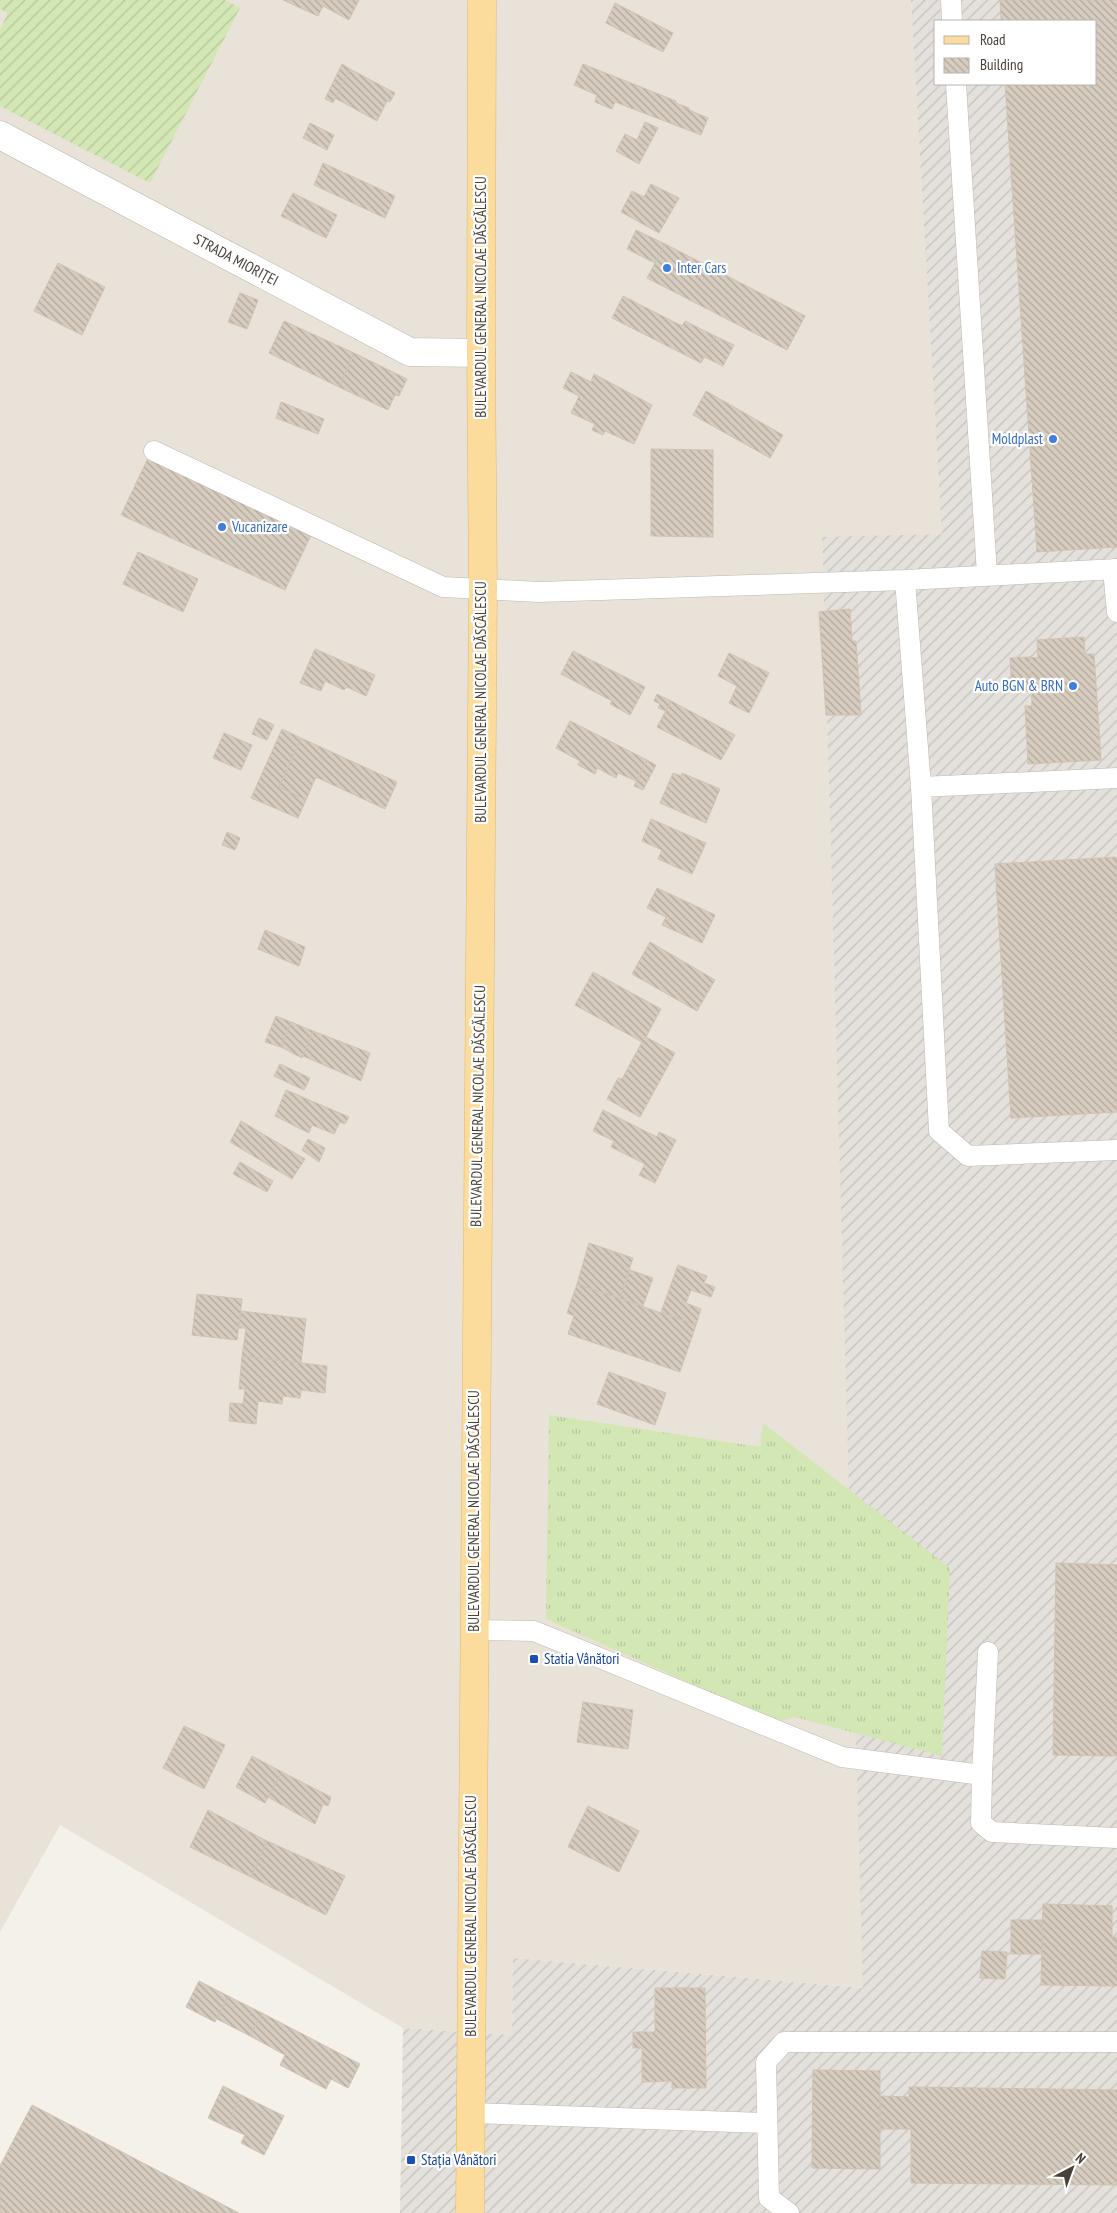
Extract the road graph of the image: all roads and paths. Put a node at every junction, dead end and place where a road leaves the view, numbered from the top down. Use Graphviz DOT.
graph roads {
  1 [pos="482,0"];
  2 [pos="950,0"];
  3 [pos="952,20"];
  4 [pos="956,85"];
  5 [pos="0,135"];
  6 [pos="480,353"];
  7 [pos="154,451"];
  8 [pos="1115,569"];
  9 [pos="987,574"];
  10 [pos="905,580"];
  11 [pos="483,590"];
  12 [pos="1117,612"];
  13 [pos="1117,778"];
  14 [pos="921,787"];
  15 [pos="1117,1150"];
  16 [pos="473,1630"];
  17 [pos="988,1652"];
  18 [pos="982,1775"];
  19 [pos="1117,1838"];
  20 [pos="1117,2042"];
  21 [pos="470,2113"];
  22 [pos="766,2123"];
  23 [pos="470,2213"];
  24 [pos="789,2213"];
  1 -- 6 [label="main road, BULEVARDUL GENERAL NICOLAE DĂSCĂLESCU"];
  2 -- 3 [label="lane"];
  4 -- 9 [label="lane"];
  5 -- 6 [label="street, STRADA MIORIȚEI"];
  6 -- 11 [label="main road, BULEVARDUL GENERAL NICOLAE DĂSCĂLESCU"];
  7 -- 11 [label="lane"];
  8 -- 9 [label="lane"];
  8 -- 12 [label="lane"];
  9 -- 10 [label="lane"];
  10 -- 11 [label="lane"];
  10 -- 14 [label="lane"];
  11 -- 16 [label="main road, BULEVARDUL GENERAL NICOLAE DĂSCĂLESCU"];
  13 -- 14 [label="lane"];
  14 -- 15 [label="lane"];
  16 -- 18 [label="lane"];
  16 -- 21 [label="main road, BULEVARDUL GENERAL NICOLAE DĂSCĂLESCU"];
  17 -- 18 [label="lane"];
  18 -- 19 [label="lane"];
  20 -- 22 [label="lane"];
  21 -- 22 [label="lane"];
  21 -- 23 [label="main road, BULEVARDUL GENERAL NICOLAE DĂSCĂLESCU"];
  22 -- 24 [label="lane"];
}
